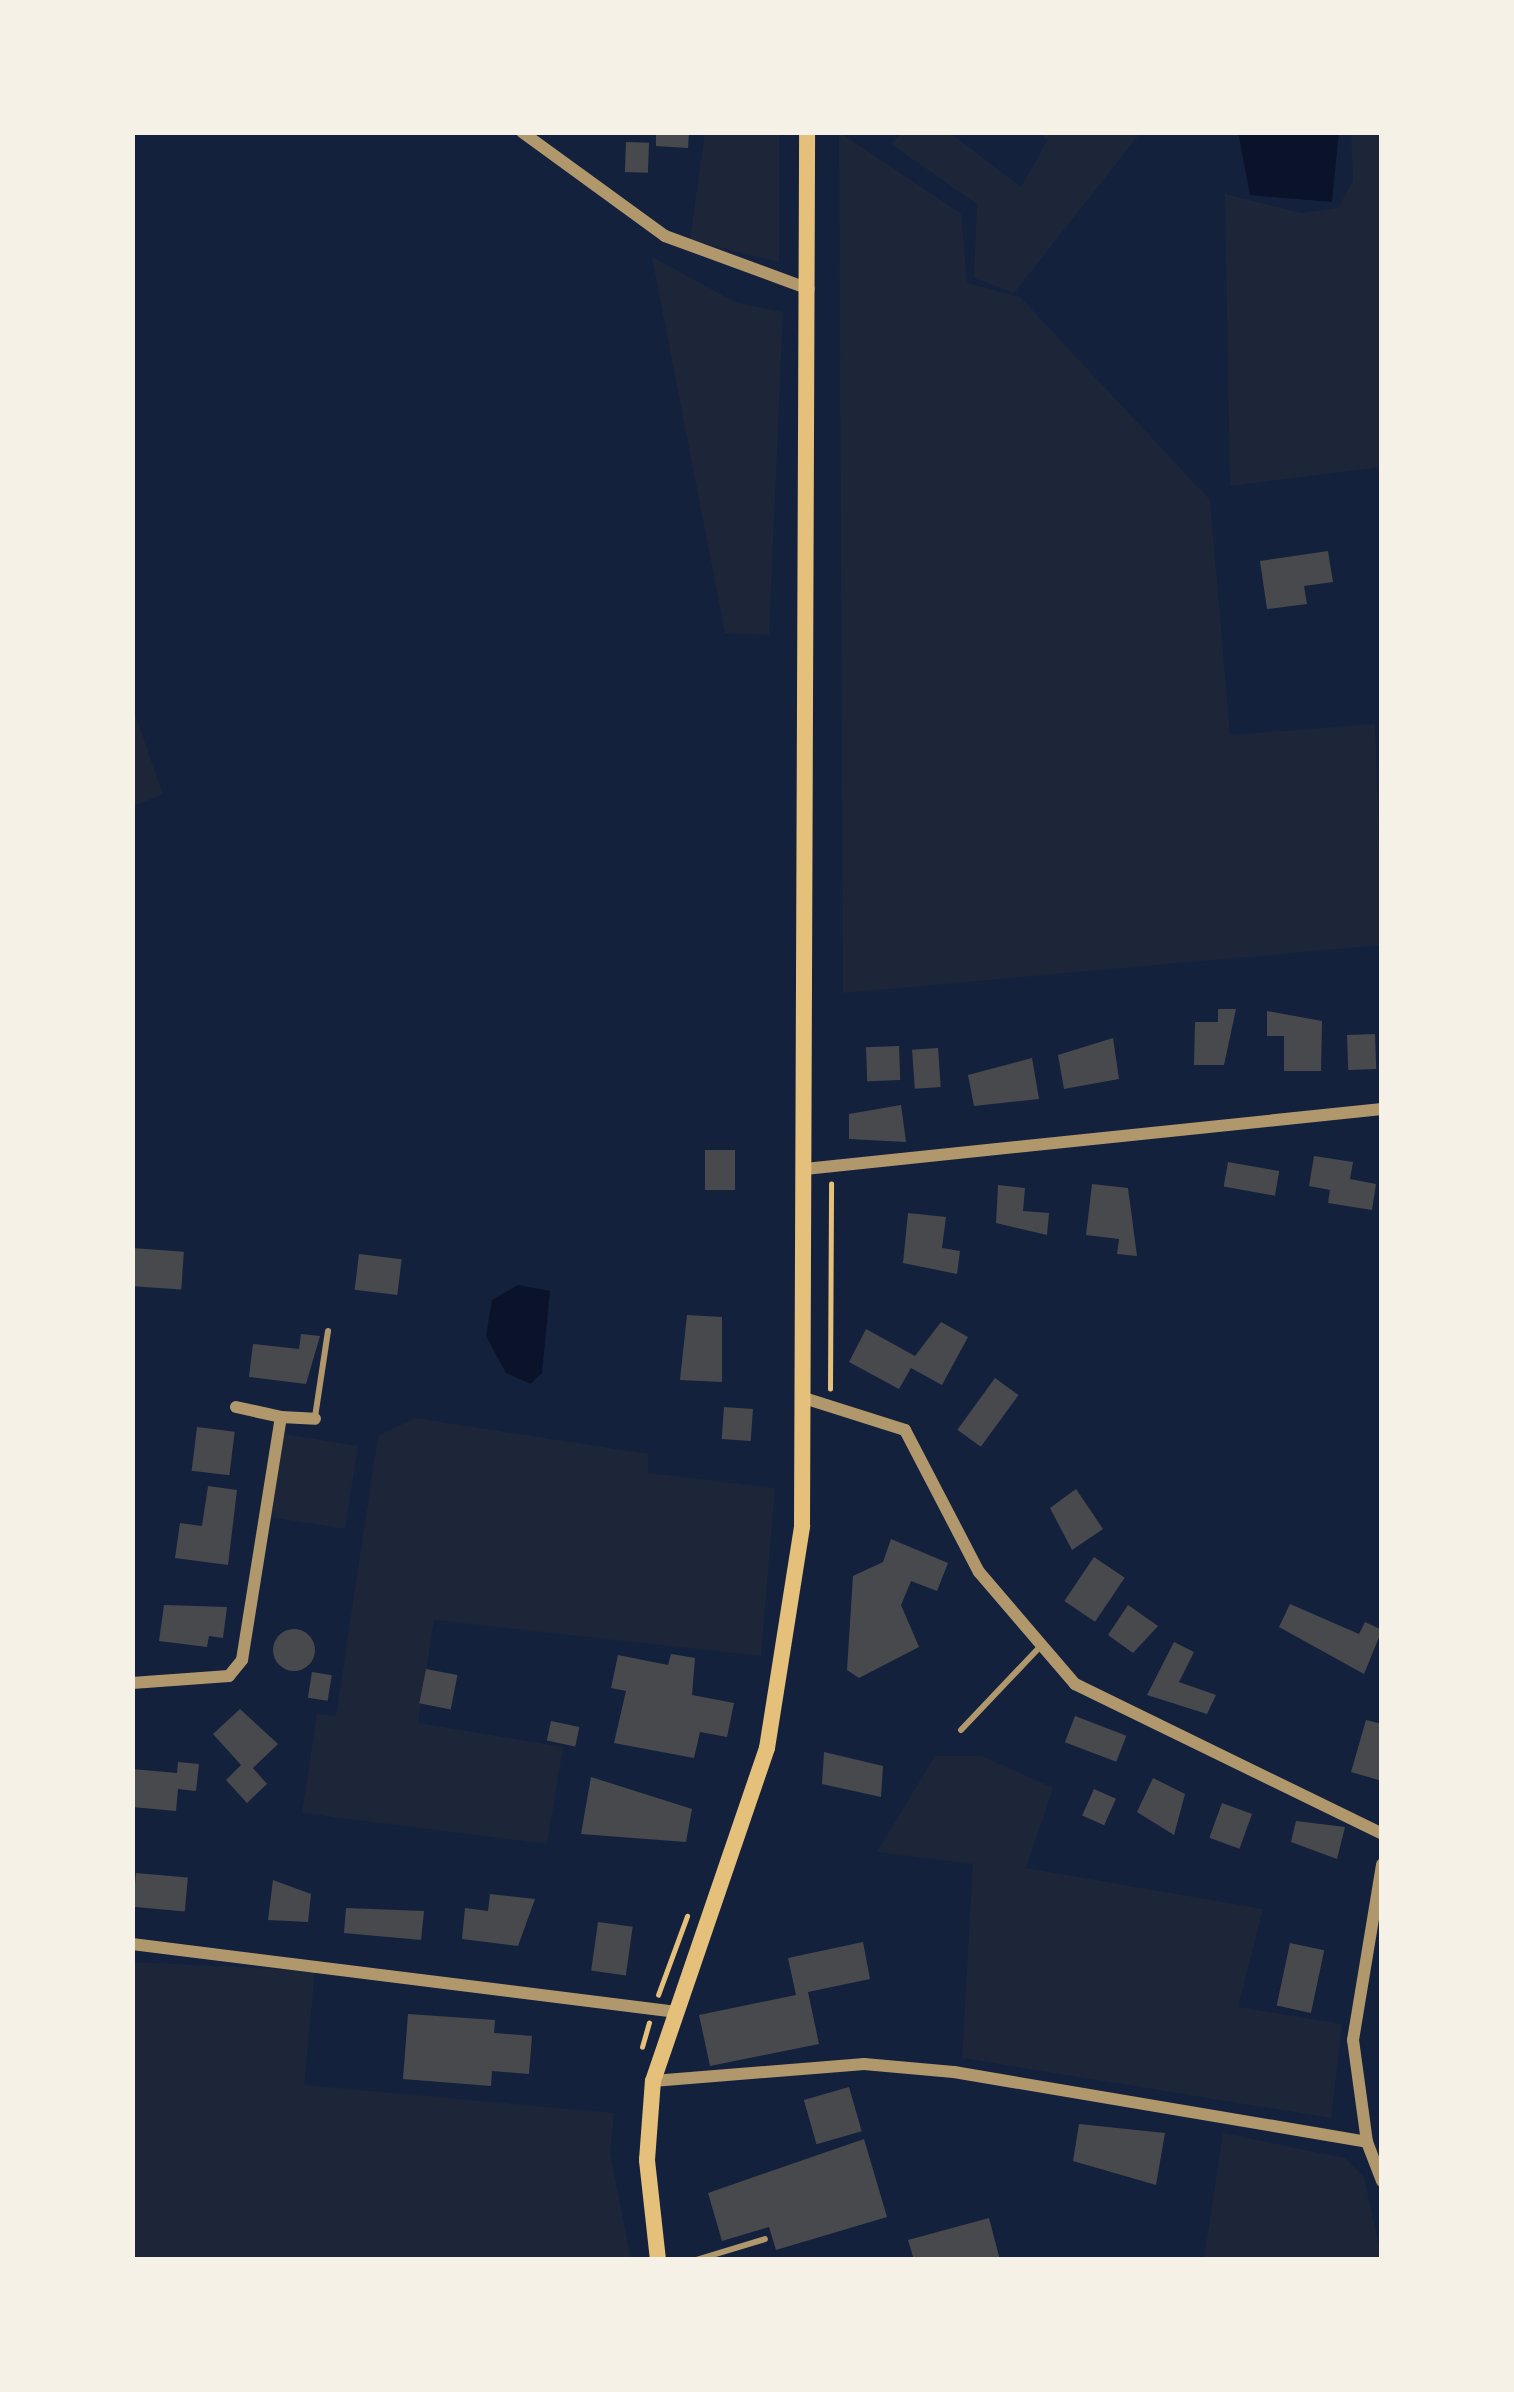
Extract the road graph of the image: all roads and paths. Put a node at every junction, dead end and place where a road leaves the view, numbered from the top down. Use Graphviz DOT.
graph roads {
  1 [pos="522,132"];
  2 [pos="807,132"];
  3 [pos="810,289"];
  4 [pos="1382,1109"];
  5 [pos="832,1167"];
  6 [pos="805,1169"];
  7 [pos="328,1331"];
  8 [pos="804,1398"];
  9 [pos="830,1406"];
  10 [pos="236,1407"];
  11 [pos="281,1417"];
  12 [pos="315,1419"];
  13 [pos="1038,1649"];
  14 [pos="132,1683"];
  15 [pos="961,1730"];
  16 [pos="1382,1834"];
  17 [pos="1382,1864"];
  18 [pos="696,1894"];
  19 [pos="132,1943"];
  20 [pos="662,2010"];
  21 [pos="640,2064"];
  22 [pos="653,2081"];
  23 [pos="1367,2142"];
  24 [pos="1382,2181"];
  25 [pos="765,2239"];
  26 [pos="658,2260"];
  27 [pos="696,2260"];
  1 -- 3 [label="street"];
  2 -- 3 [label="main road"];
  3 -- 6 [label="main road"];
  4 -- 5 [label="street"];
  5 -- 6 [label="street"];
  5 -- 9 [label="path"];
  6 -- 8 [label="main road"];
  7 -- 12 [label="lane"];
  8 -- 9 [label="street"];
  8 -- 20 [label="main road"];
  9 -- 13 [label="street"];
  10 -- 11 [label="street"];
  11 -- 12 [label="street"];
  11 -- 14 [label="street"];
  13 -- 15 [label="lane"];
  13 -- 16 [label="street"];
  17 -- 23 [label="street"];
  18 -- 20 [label="path"];
  19 -- 20 [label="street"];
  20 -- 21 [label="path"];
  20 -- 22 [label="main road"];
  22 -- 23 [label="street"];
  22 -- 26 [label="main road"];
  23 -- 24 [label="street"];
  25 -- 27 [label="lane"];
}
